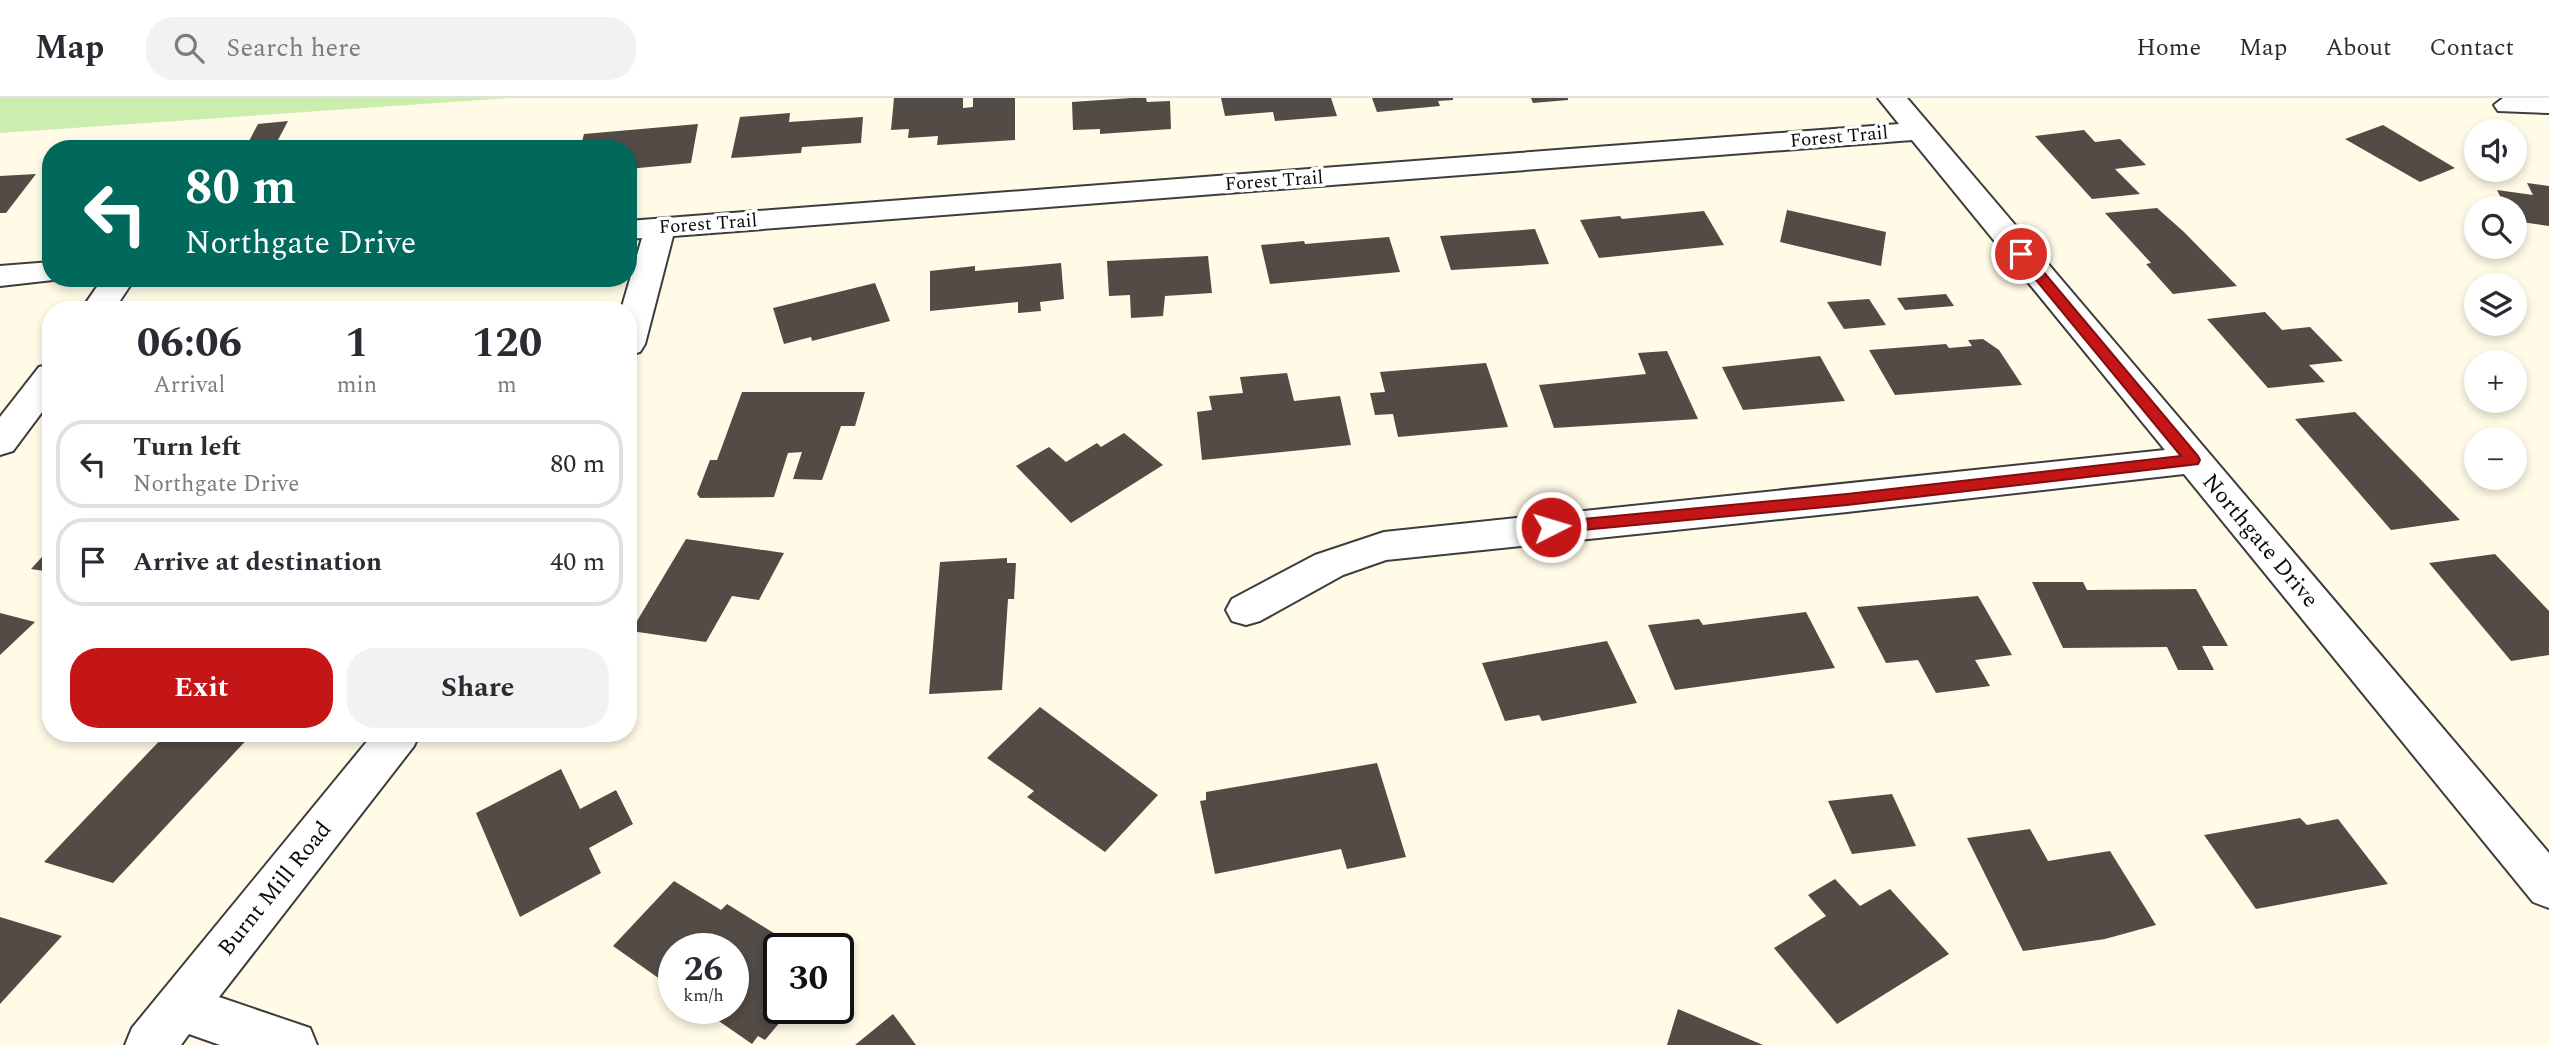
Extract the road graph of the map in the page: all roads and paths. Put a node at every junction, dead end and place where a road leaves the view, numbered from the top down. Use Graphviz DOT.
graph roads {
  1 [pos="1892,98"];
  2 [pos="2549,105"];
  3 [pos="2508,106"];
  4 [pos="1919,131"];
  5 [pos="660,228"];
  6 [pos="637,229"];
  7 [pos="42,273"];
  8 [pos="0,276"];
  9 [pos="637,311"];
  10 [pos="42,388"];
  11 [pos="0,442"];
  12 [pos="2193,460"];
  13 [pos="1246,610"];
  14 [pos="392,742"];
  15 [pos="2549,887"];
  16 [pos="181,1008"];
  17 [pos="150,1045"];
  18 [pos="292,1045"];
  1 -- 4 [label="street, Northgate Drive"];
  2 -- 3 [label="street"];
  4 -- 5 [label="street, Forest Trail"];
  4 -- 12 [label="street, Northgate Drive"];
  5 -- 6 [label="street, Forest Trail"];
  5 -- 9 [label="street"];
  7 -- 8 [label="street"];
  10 -- 11 [label="street"];
  12 -- 13 [label="street"];
  12 -- 15 [label="street, Northgate Drive"];
  14 -- 16 [label="street, Burnt Mill Road"];
  16 -- 17 [label="street, Burnt Mill Road"];
  16 -- 18 [label="street"];
}
